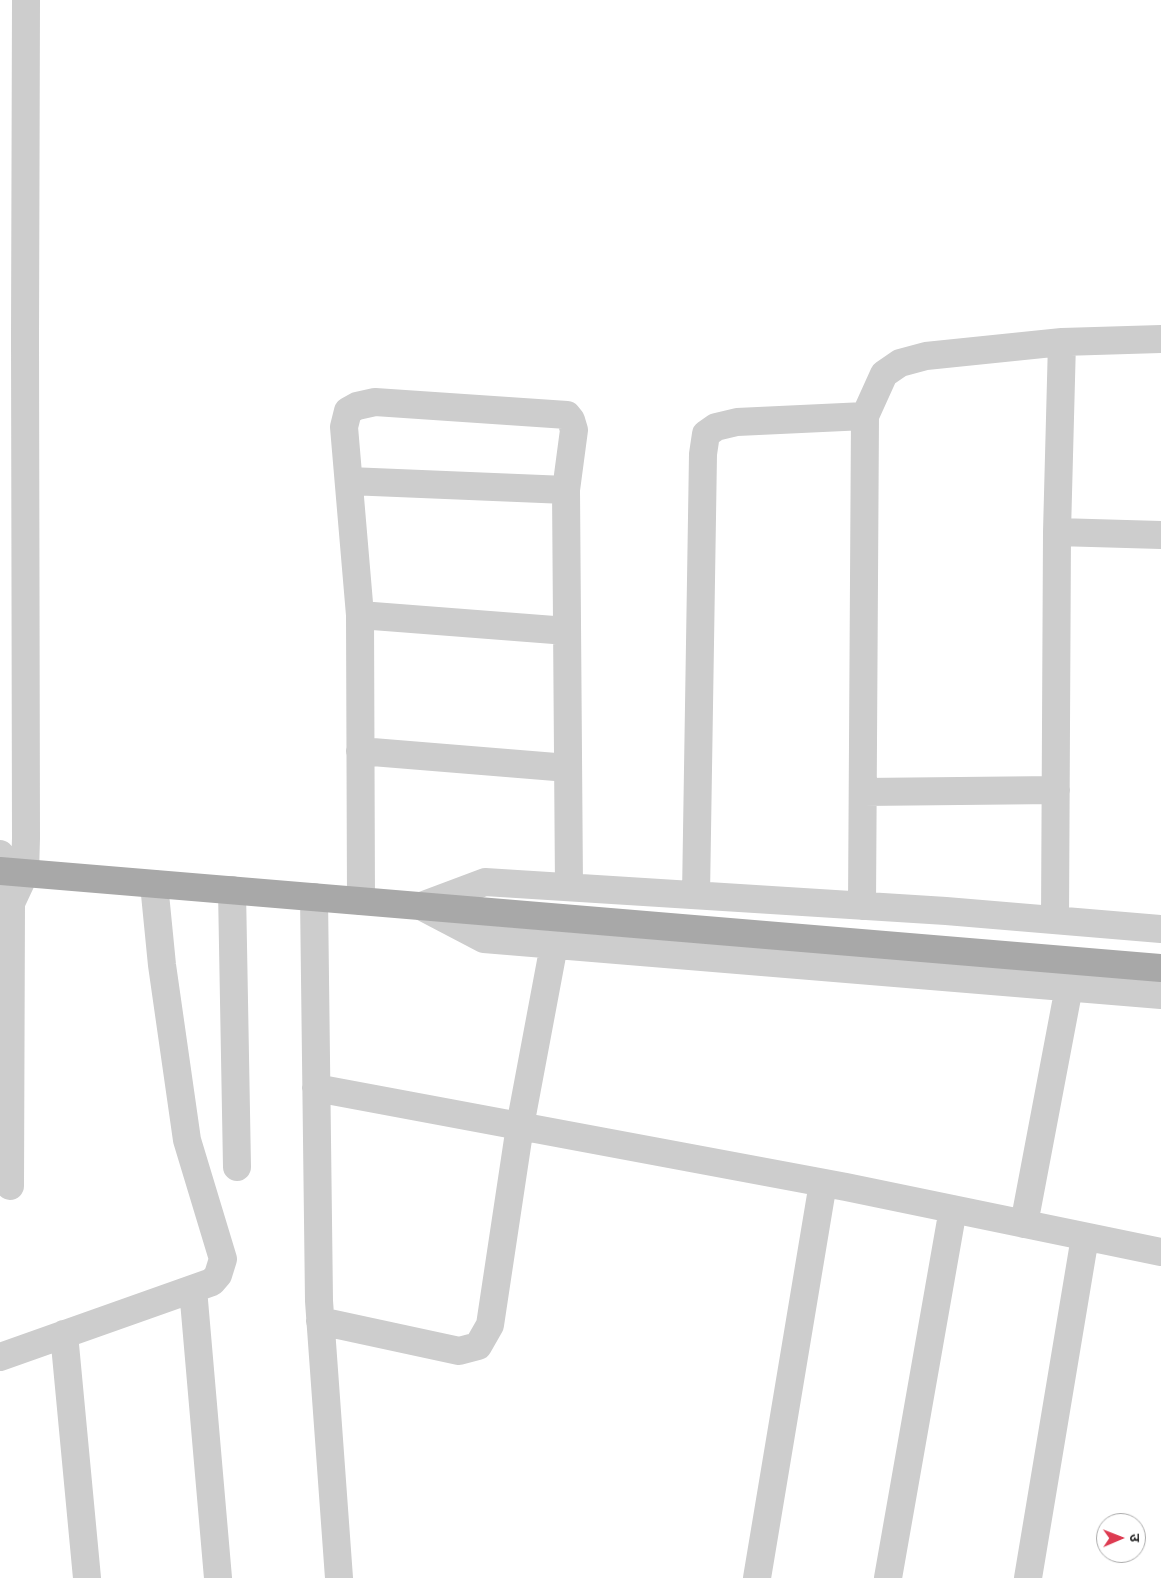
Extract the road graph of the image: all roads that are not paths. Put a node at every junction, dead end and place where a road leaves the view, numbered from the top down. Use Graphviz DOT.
graph roads {
  1 [pos="26,0"];
  2 [pos="1161,339"];
  3 [pos="1062,342"];
  4 [pos="864,416"];
  5 [pos="350,481"];
  6 [pos="566,490"];
  7 [pos="1057,532"];
  8 [pos="1161,535"];
  9 [pos="360,615"];
  10 [pos="568,631"];
  11 [pos="360,751"];
  12 [pos="568,768"];
  13 [pos="1056,790"];
  14 [pos="863,792"];
  15 [pos="0,854"];
  16 [pos="8,871"];
  17 [pos="154,884"];
  18 [pos="569,887"];
  19 [pos="232,890"];
  20 [pos="696,895"];
  21 [pos="314,897"];
  22 [pos="361,901"];
  23 [pos="421,906"];
  24 [pos="862,906"];
  25 [pos="1055,919"];
  26 [pos="1161,929"];
  27 [pos="554,944"];
  28 [pos="1161,968"];
  29 [pos="1069,987"];
  30 [pos="1161,995"];
  31 [pos="316,1088"];
  32 [pos="520,1126"];
  33 [pos="237,1167"];
  34 [pos="824,1183"];
  35 [pos="10,1186"];
  36 [pos="952,1209"];
  37 [pos="1024,1224"];
  38 [pos="1085,1236"];
  39 [pos="1161,1252"];
  40 [pos="193,1288"];
  41 [pos="320,1322"];
  42 [pos="64,1334"];
  43 [pos="0,1357"];
  44 [pos="87,1578"];
  45 [pos="218,1578"];
  46 [pos="339,1578"];
  47 [pos="757,1578"];
  48 [pos="888,1578"];
  49 [pos="1028,1578"];
  1 -- 16 [label="street"];
  2 -- 3 [label="street"];
  3 -- 4 [label="street"];
  3 -- 7 [label="street"];
  4 -- 14 [label="street"];
  4 -- 20 [label="street"];
  5 -- 6 [label="street"];
  5 -- 6 [label="street"];
  5 -- 9 [label="street"];
  6 -- 10 [label="street"];
  7 -- 8 [label="street"];
  7 -- 13 [label="street"];
  9 -- 10 [label="street"];
  9 -- 11 [label="street"];
  10 -- 12 [label="street"];
  11 -- 12 [label="street"];
  11 -- 22 [label="street"];
  12 -- 18 [label="street"];
  13 -- 14 [label="street"];
  13 -- 25 [label="street"];
  14 -- 24 [label="street"];
  15 -- 16 [label="street"];
  16 -- 17 [label="main road"];
  16 -- 35 [label="street"];
  17 -- 19 [label="main road"];
  17 -- 40 [label="street"];
  18 -- 20 [label="street"];
  18 -- 23 [label="street"];
  19 -- 21 [label="main road"];
  19 -- 33 [label="street"];
  20 -- 24 [label="street"];
  21 -- 22 [label="main road"];
  21 -- 31 [label="street"];
  22 -- 23 [label="main road"];
  23 -- 27 [label="street"];
  23 -- 28 [label="main road"];
  24 -- 25 [label="street"];
  25 -- 26 [label="street"];
  27 -- 29 [label="street"];
  27 -- 32 [label="street"];
  29 -- 30 [label="street"];
  29 -- 37 [label="street"];
  31 -- 32 [label="street"];
  31 -- 41 [label="street"];
  32 -- 34 [label="street"];
  32 -- 41 [label="street"];
  34 -- 36 [label="street"];
  34 -- 47 [label="street"];
  36 -- 37 [label="street"];
  36 -- 48 [label="street"];
  37 -- 38 [label="street"];
  38 -- 39 [label="street"];
  38 -- 49 [label="street"];
  40 -- 42 [label="street"];
  40 -- 45 [label="street"];
  41 -- 46 [label="street"];
  42 -- 43 [label="street"];
  42 -- 44 [label="street"];
}
